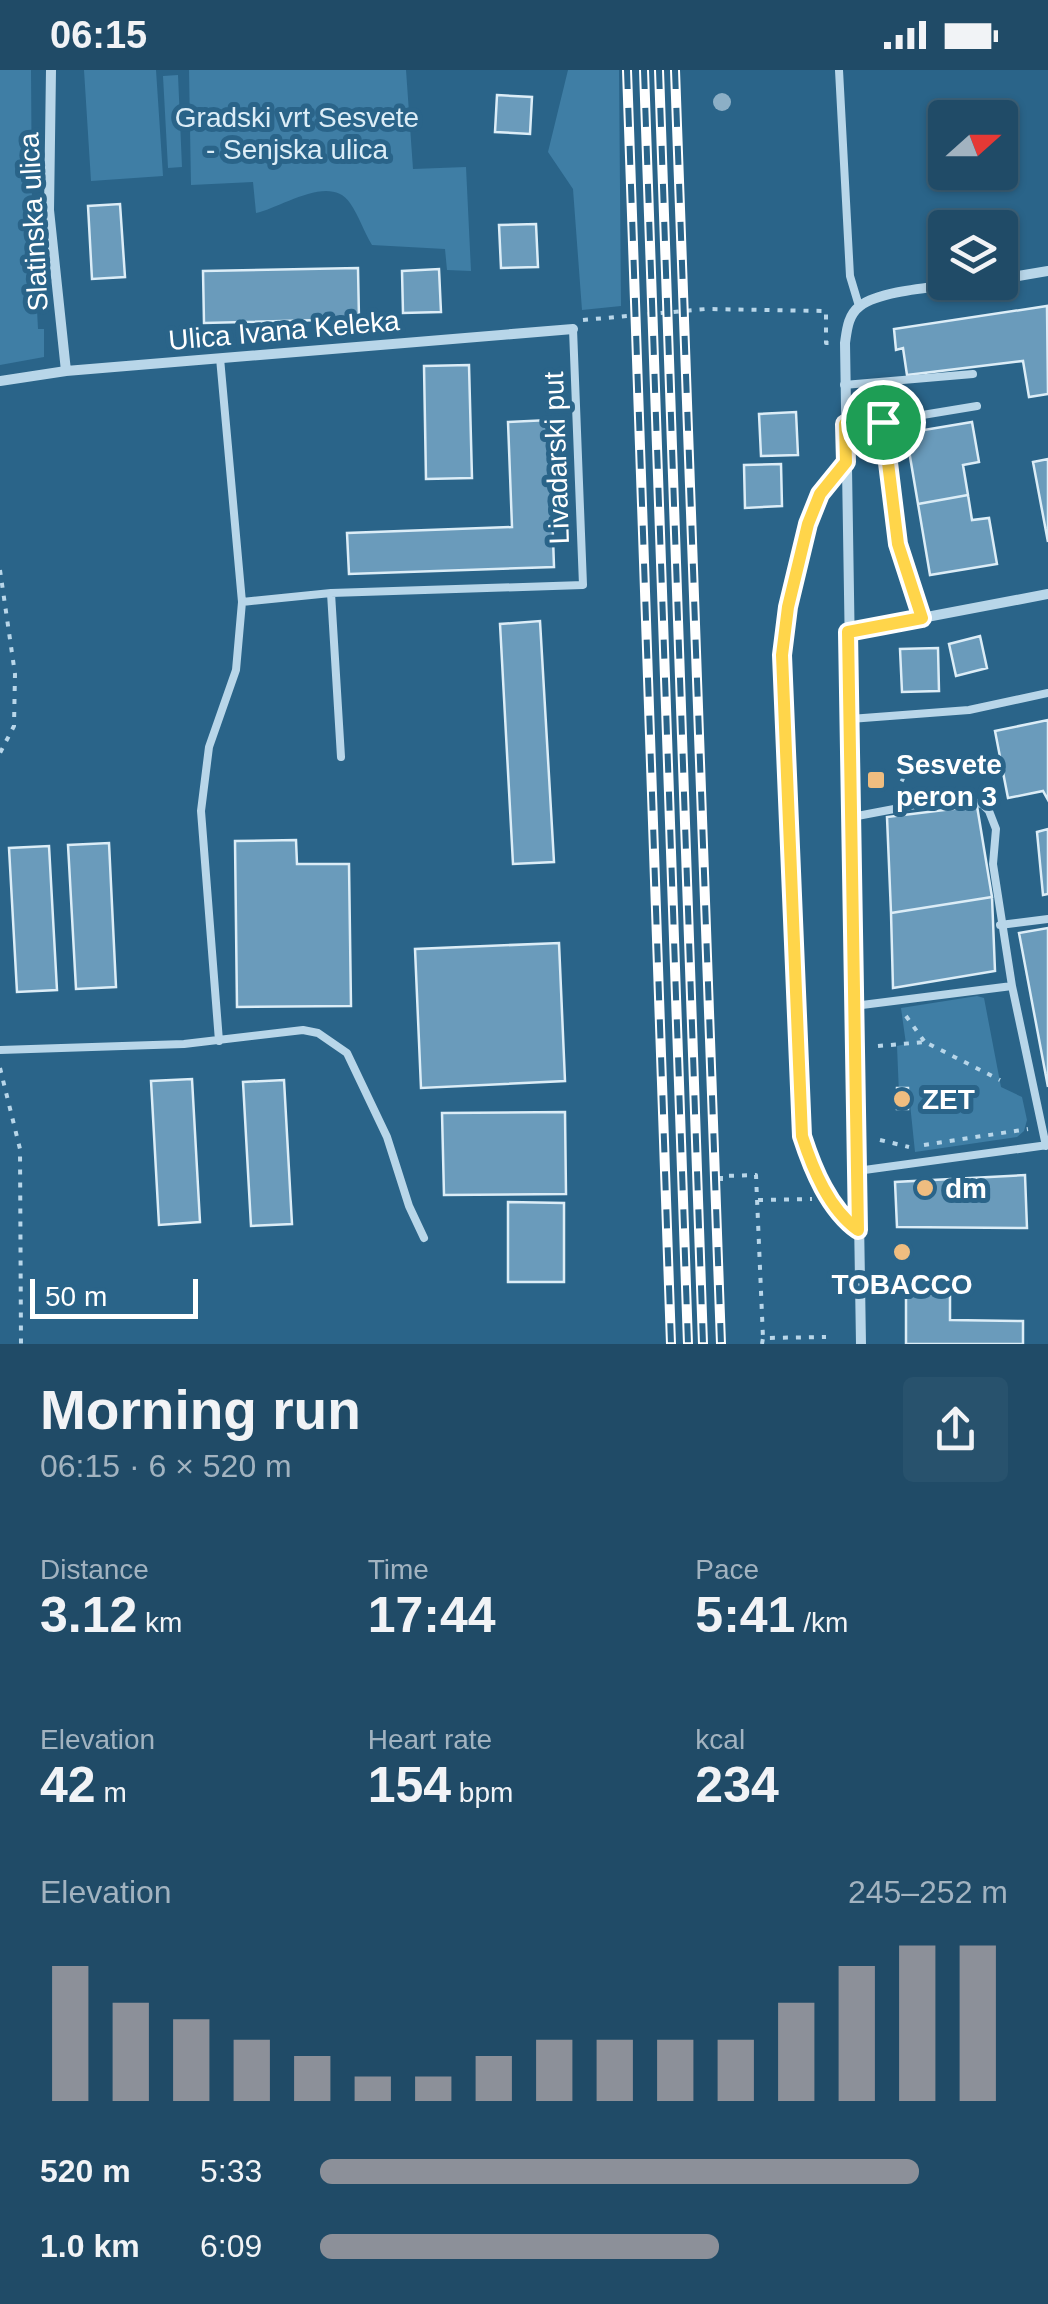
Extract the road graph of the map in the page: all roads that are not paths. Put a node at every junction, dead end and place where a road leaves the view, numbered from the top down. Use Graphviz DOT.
graph roads {
  1 [pos="52,70"];
  2 [pos="839,70"];
  3 [pos="1048,271"];
  4 [pos="1018,275"];
  5 [pos="928,289"];
  6 [pos="859,306"];
  7 [pos="573,329"];
  8 [pos="220,358"];
  9 [pos="66,370"];
  10 [pos="974,374"];
  11 [pos="0,381"];
  12 [pos="844,386"];
  13 [pos="977,406"];
  14 [pos="883,422"];
  15 [pos="845,424"];
  16 [pos="846,462"];
  17 [pos="331,593"];
  18 [pos="1048,594"];
  19 [pos="242,602"];
  20 [pos="922,618"];
  21 [pos="848,632"];
  22 [pos="1048,693"];
  23 [pos="850,719"];
  24 [pos="341,757"];
  25 [pos="851,817"];
  26 [pos="1048,919"];
  27 [pos="1000,925"];
  28 [pos="1012,986"];
  29 [pos="854,1006"];
  30 [pos="218,1041"];
  31 [pos="0,1050"];
  32 [pos="1047,1146"];
  33 [pos="856,1171"];
  34 [pos="858,1230"];
  35 [pos="424,1238"];
  36 [pos="860,1344"];
  1 -- 9 [label="street, Slatinska ulica"];
  2 -- 6 [label="lane"];
  3 -- 4 [label="street"];
  5 -- 6 [label="street"];
  6 -- 12 [label="street"];
  7 -- 8 [label="street, Ulica Ivana Keleka"];
  7 -- 17 [label="lane, Livadarski put"];
  8 -- 9 [label="street, Ulica Ivana Keleka"];
  8 -- 19 [label="lane"];
  9 -- 11 [label="street, Ulica Ivana Keleka"];
  10 -- 12 [label="lane"];
  12 -- 15 [label="street"];
  13 -- 14 [label="lane"];
  14 -- 15 [label="lane"];
  14 -- 20 [label="lane"];
  15 -- 16 [label="street"];
  16 -- 21 [label="street"];
  16 -- 34 [label="lane"];
  17 -- 19 [label="lane"];
  17 -- 24 [label="lane"];
  18 -- 20 [label="street"];
  19 -- 30 [label="lane"];
  20 -- 21 [label="street"];
  21 -- 23 [label="street"];
  22 -- 23 [label="lane"];
  23 -- 25 [label="street"];
  25 -- 27 [label="lane"];
  25 -- 29 [label="street"];
  26 -- 27 [label="lane"];
  27 -- 28 [label="lane"];
  28 -- 29 [label="lane"];
  28 -- 32 [label="lane"];
  29 -- 33 [label="street"];
  30 -- 31 [label="lane"];
  30 -- 35 [label="lane"];
  32 -- 33 [label="lane"];
  33 -- 34 [label="street"];
  34 -- 36 [label="street"];
}
